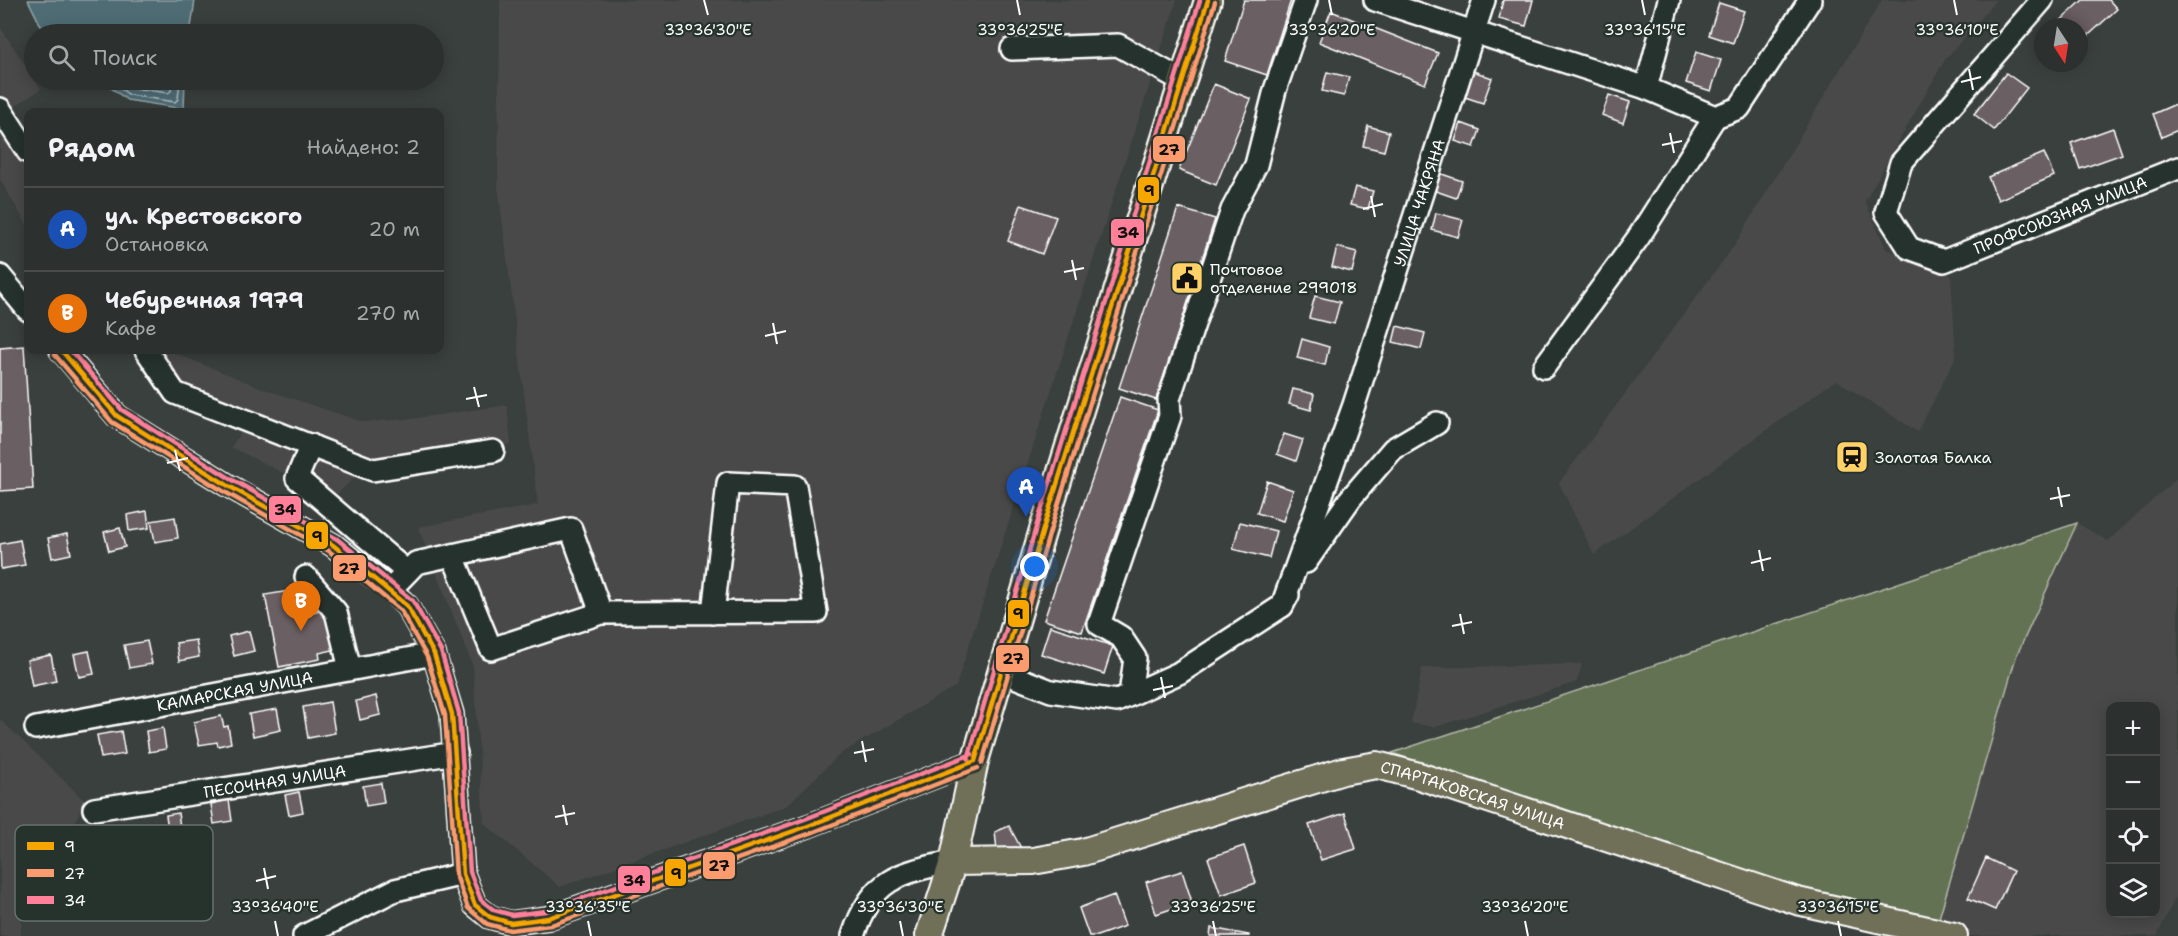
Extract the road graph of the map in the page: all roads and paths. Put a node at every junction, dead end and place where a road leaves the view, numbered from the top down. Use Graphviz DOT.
graph roads {
  1 [pos="1208,0"];
  2 [pos="1306,0"];
  3 [pos="1375,0"];
  4 [pos="1484,0"];
  5 [pos="1669,0"];
  6 [pos="1810,0"];
  7 [pos="2043,0"];
  8 [pos="1473,32"];
  9 [pos="1012,49"];
  10 [pos="1182,80"];
  11 [pos="1646,88"];
  12 [pos="0,109"];
  13 [pos="1708,114"];
  14 [pos="24,146"];
  15 [pos="2178,168"];
  16 [pos="0,276"];
  17 [pos="24,305"];
  18 [pos="64,354"];
  19 [pos="149,354"];
  20 [pos="1544,367"];
  21 [pos="1437,423"];
  22 [pos="310,445"];
  23 [pos="493,451"];
  24 [pos="453,556"];
  25 [pos="407,572"];
  26 [pos="306,577"];
  27 [pos="390,590"];
  28 [pos="1282,606"];
  29 [pos="601,613"];
  30 [pos="713,613"];
  31 [pos="434,654"];
  32 [pos="350,669"];
  33 [pos="1002,672"];
  34 [pos="1130,695"];
  35 [pos="36,728"];
  36 [pos="456,753"];
  37 [pos="975,761"];
  38 [pos="94,809"];
  39 [pos="953,862"];
  40 [pos="463,874"];
  41 [pos="304,936"];
  42 [pos="853,936"];
  43 [pos="929,936"];
  44 [pos="1954,936"];
  1 -- 10 [label="main road"];
  2 -- 34 [label="street"];
  3 -- 8 [label="street"];
  4 -- 8 [label="street, УЛИЦА ЧАКРЯНА"];
  5 -- 11 [label="street"];
  6 -- 13 [label="street"];
  7 -- 15 [label="street, ПРОФСОЮЗНАЯ УЛИЦА"];
  8 -- 11 [label="street"];
  8 -- 28 [label="street, УЛИЦА ЧАКРЯНА"];
  9 -- 10 [label="street"];
  10 -- 33 [label="main road"];
  11 -- 13 [label="street"];
  12 -- 14 [label="street"];
  13 -- 20 [label="street"];
  16 -- 17 [label="street"];
  18 -- 27 [label="street"];
  19 -- 22 [label="street"];
  21 -- 28 [label="street"];
  22 -- 23 [label="street"];
  22 -- 25 [label="street"];
  24 -- 25 [label="street"];
  24 -- 29 [label="street"];
  24 -- 29 [label="street"];
  25 -- 27 [label="street"];
  26 -- 32 [label="street"];
  27 -- 31 [label="street"];
  28 -- 34 [label="street"];
  29 -- 30 [label="street"];
  30 -- 30 [label="street"];
  31 -- 32 [label="street, КАМАРСКАЯ УЛИЦА"];
  31 -- 36 [label="street"];
  32 -- 35 [label="street, КАМАРСКАЯ УЛИЦА"];
  33 -- 34 [label="street"];
  33 -- 37 [label="main road"];
  36 -- 38 [label="street, ПЕСОЧНАЯ УЛИЦА"];
  36 -- 40 [label="street"];
  37 -- 39 [label="main road"];
  37 -- 40 [label="street"];
  39 -- 42 [label="street"];
  39 -- 43 [label="main road"];
  39 -- 44 [label="main road, СПАРТАКОВСКАЯ УЛИЦА"];
  40 -- 41 [label="street"];
}
